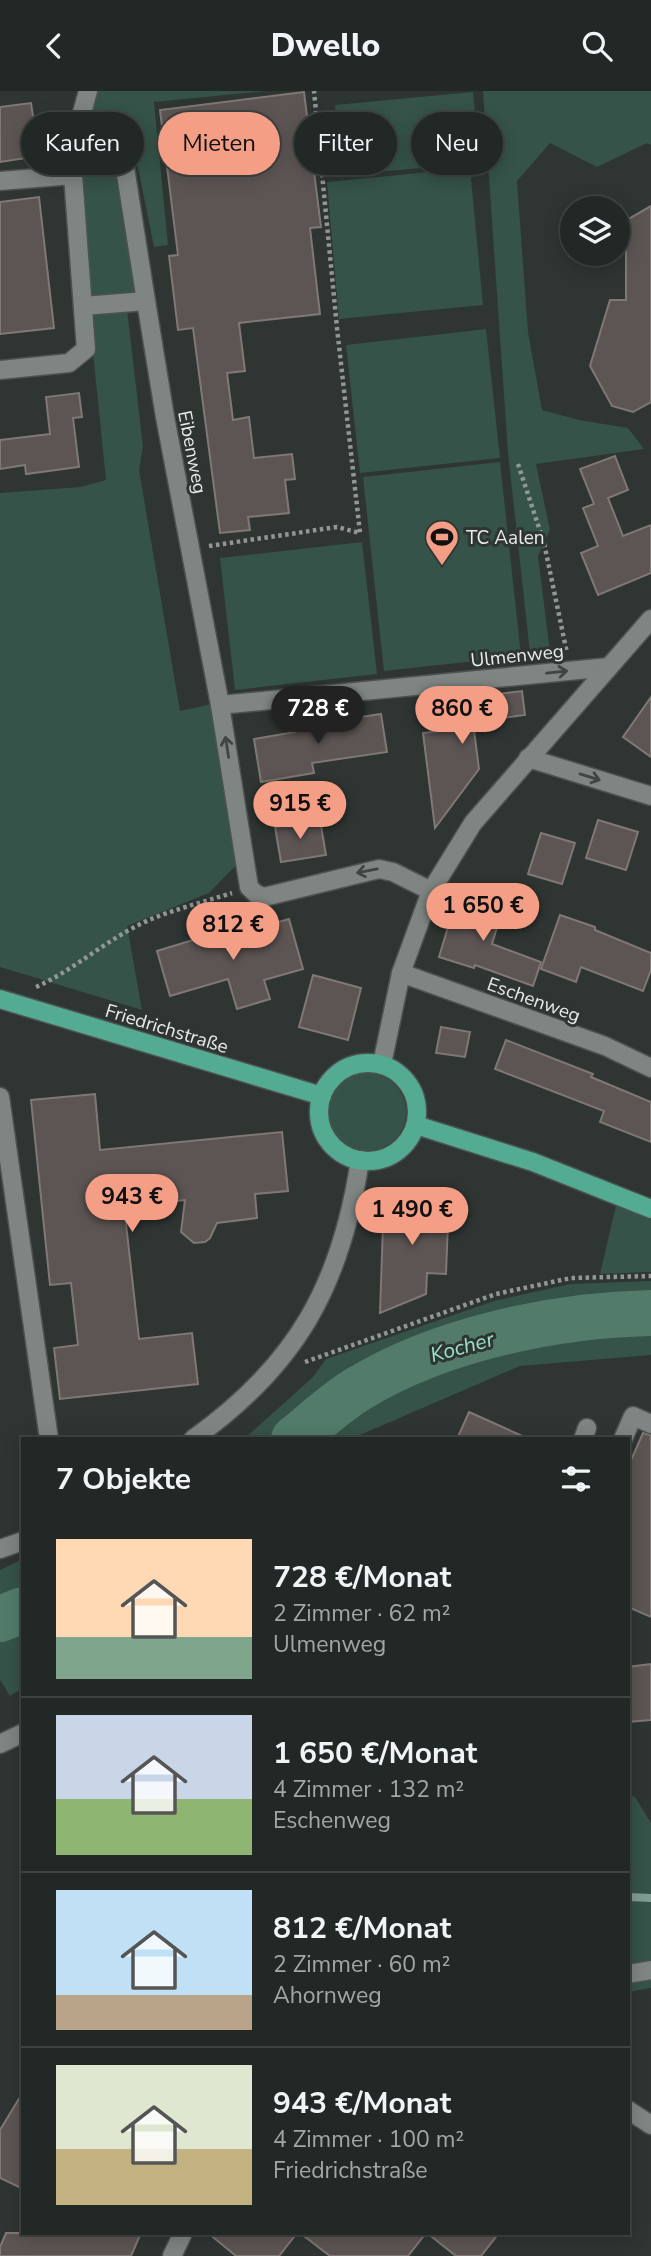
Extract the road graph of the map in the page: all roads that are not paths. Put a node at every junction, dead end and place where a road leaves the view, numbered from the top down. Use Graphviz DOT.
graph roads {
  1 [pos="88,91"];
  2 [pos="82,112"];
  3 [pos="73,175"];
  4 [pos="126,175"];
  5 [pos="0,180"];
  6 [pos="146,301"];
  7 [pos="83,306"];
  8 [pos="0,370"];
  9 [pos="651,619"];
  10 [pos="609,667"];
  11 [pos="220,705"];
  12 [pos="528,758"];
  13 [pos="651,796"];
  14 [pos="430,891"];
  15 [pos="401,973"];
  16 [pos="3,1000"];
  17 [pos="382,1065"];
  18 [pos="651,1068"];
  19 [pos="322,1096"];
  20 [pos="0,1097"];
  21 [pos="416,1125"];
  22 [pos="360,1160"];
  23 [pos="651,1209"];
  24 [pos="651,1424"];
  25 [pos="49,1437"];
  26 [pos="196,1437"];
  27 [pos="624,1437"];
  28 [pos="21,1542"];
  29 [pos="0,1549"];
  30 [pos="21,1734"];
  31 [pos="0,1744"];
  32 [pos="651,1970"];
  33 [pos="630,1974"];
  34 [pos="630,2111"];
  35 [pos="651,2125"];
  36 [pos="182,2235"];
  37 [pos="173,2256"];
  1 -- 2 [label="street"];
  3 -- 5 [label="street"];
  3 -- 7 [label="street"];
  4 -- 6 [label="street, Eibenweg"];
  6 -- 7 [label="street"];
  6 -- 11 [label="street, Eibenweg"];
  7 -- 8 [label="street"];
  9 -- 10 [label="street"];
  11 -- 10 [label="street, Ulmenweg, one-way"];
  10 -- 12 [label="street"];
  14 -- 11 [label="street, Eibenweg, one-way"];
  12 -- 13 [label="street, one-way"];
  12 -- 14 [label="street"];
  14 -- 15 [label="street"];
  15 -- 17 [label="street"];
  15 -- 18 [label="street, Eschenweg"];
  16 -- 19 [label="main road, Friedrichstraße"];
  17 -- 19 [label="main road"];
  17 -- 21 [label="main road"];
  19 -- 22 [label="main road"];
  20 -- 25 [label="street"];
  21 -- 22 [label="main road"];
  21 -- 23 [label="main road"];
  22 -- 26 [label="street"];
  24 -- 27 [label="street"];
  28 -- 29 [label="street"];
  30 -- 31 [label="street"];
  32 -- 33 [label="street"];
  34 -- 35 [label="street"];
  36 -- 37 [label="street"];
}
